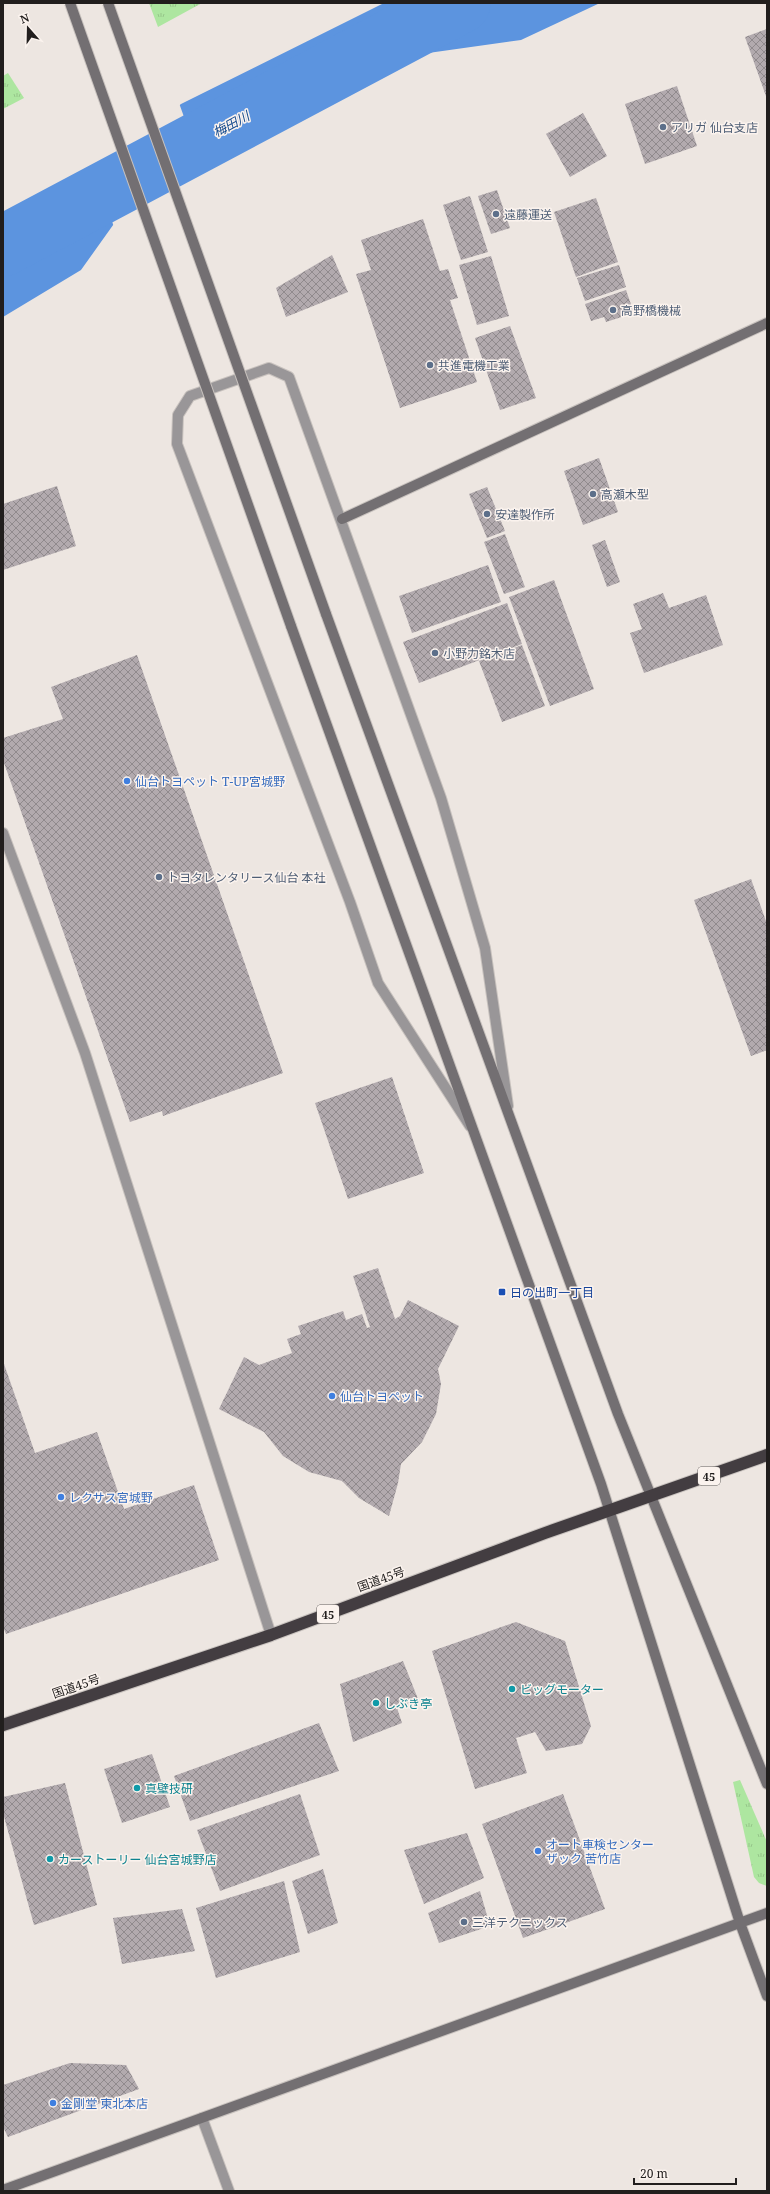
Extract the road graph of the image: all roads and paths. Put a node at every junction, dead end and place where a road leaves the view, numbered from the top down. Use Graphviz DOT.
graph roads {
  1 [pos="70,3"];
  2 [pos="108,3"];
  3 [pos="767,322"];
  4 [pos="342,519"];
  5 [pos="3,833"];
  6 [pos="510,1123"];
  7 [pos="474,1133"];
  8 [pos="767,1455"];
  9 [pos="651,1496"];
  10 [pos="609,1510"];
  11 [pos="271,1635"];
  12 [pos="3,1725"];
  13 [pos="767,1784"];
  14 [pos="767,1914"];
  15 [pos="740,1923"];
  16 [pos="767,1996"];
  17 [pos="202,2118"];
  18 [pos="3,2190"];
  19 [pos="229,2191"];
  1 -- 7 [label="street, bridge"];
  2 -- 6 [label="street, bridge"];
  3 -- 4 [label="street"];
  4 -- 6 [label="street"];
  4 -- 7 [label="street"];
  5 -- 11 [label="street"];
  6 -- 9 [label="street"];
  7 -- 10 [label="street"];
  8 -- 9 [label="highway, 国道45号 / 45"];
  9 -- 10 [label="highway, 国道45号 / 45"];
  9 -- 13 [label="street"];
  10 -- 11 [label="highway, 国道45号 / 45"];
  10 -- 15 [label="street"];
  11 -- 12 [label="highway, 国道45号 / 45"];
  14 -- 15 [label="street"];
  15 -- 16 [label="street"];
  15 -- 17 [label="street"];
  17 -- 18 [label="street"];
  17 -- 19 [label="street"];
}
